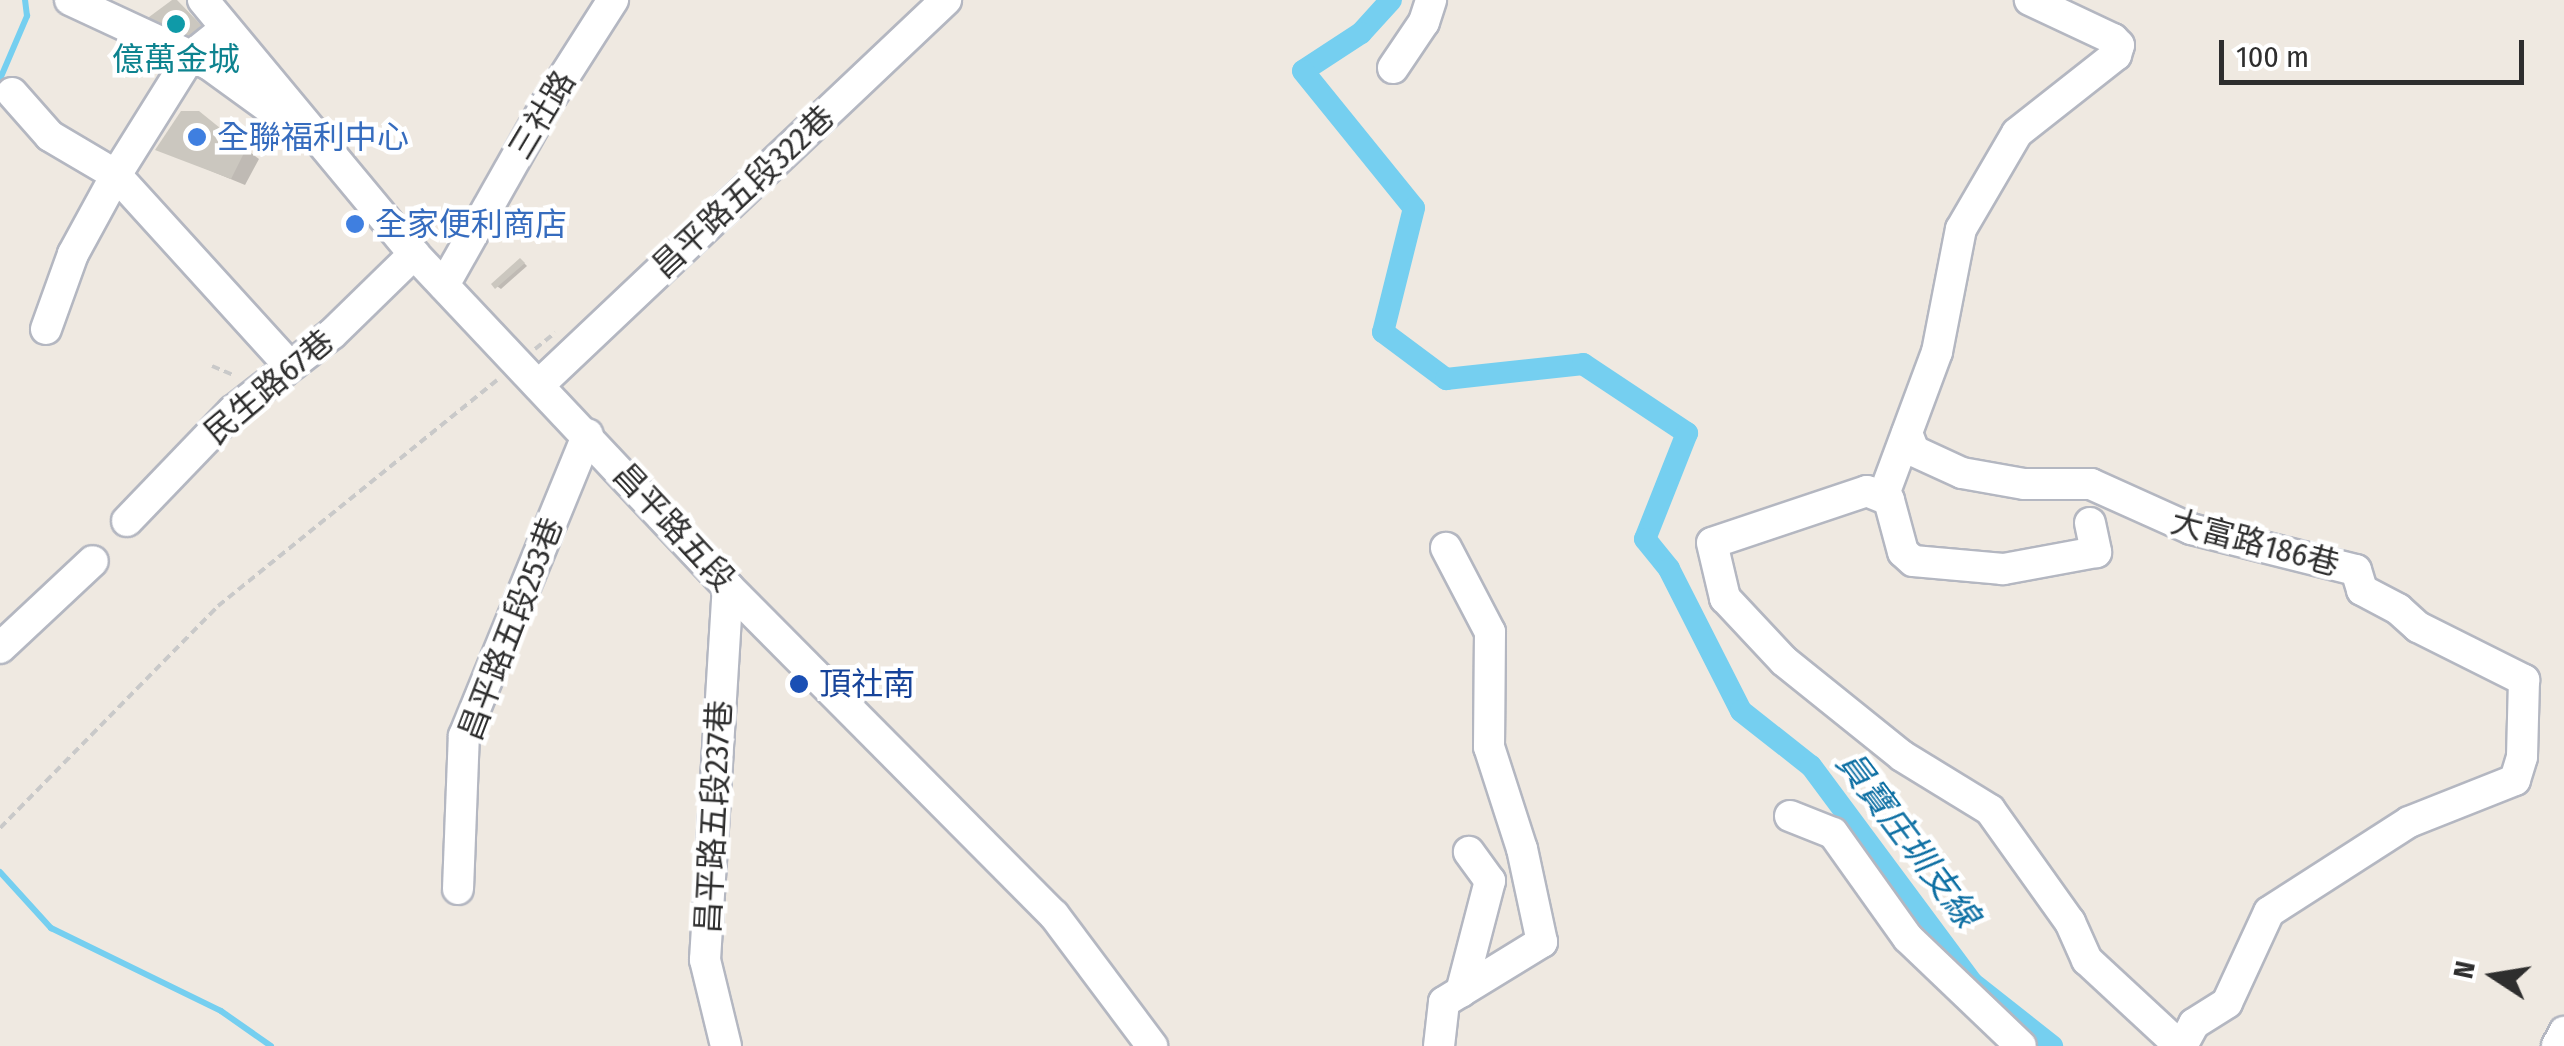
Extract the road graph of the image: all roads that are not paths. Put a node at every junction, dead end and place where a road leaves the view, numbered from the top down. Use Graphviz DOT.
graph roads {
  1 [pos="70,0"];
  2 [pos="203,0"];
  3 [pos="613,0"];
  4 [pos="946,0"];
  5 [pos="1431,0"];
  6 [pos="2030,0"];
  7 [pos="225,29"];
  8 [pos="190,58"];
  9 [pos="1393,68"];
  10 [pos="12,93"];
  11 [pos="326,150"];
  12 [pos="116,175"];
  13 [pos="414,254"];
  14 [pos="444,285"];
  15 [pos="46,329"];
  16 [pos="290,366"];
  17 [pos="540,384"];
  18 [pos="1907,433"];
  19 [pos="588,434"];
  20 [pos="1882,497"];
  21 [pos="126,522"];
  22 [pos="2090,523"];
  23 [pos="1446,548"];
  24 [pos="93,562"];
  25 [pos="728,586"];
  26 [pos="0,648"];
  27 [pos="1790,816"];
  28 [pos="1468,852"];
  29 [pos="458,889"];
  30 [pos="1461,992"];
  31 [pos="2564,1032"];
  32 [pos="726,1046"];
  33 [pos="1152,1046"];
  34 [pos="1439,1046"];
  35 [pos="2021,1046"];
  36 [pos="2181,1046"];
  37 [pos="2557,1046"];
  1 -- 8 [label="street"];
  2 -- 7 [label="street, 昌平路五段"];
  3 -- 14 [label="street, 三社路"];
  4 -- 17 [label="street, 昌平路五段322巷"];
  5 -- 9 [label="street"];
  6 -- 18 [label="street"];
  7 -- 8 [label="street"];
  7 -- 11 [label="street, 昌平路五段"];
  8 -- 11 [label="street"];
  8 -- 12 [label="street"];
  10 -- 12 [label="street"];
  11 -- 13 [label="street, 昌平路五段"];
  12 -- 15 [label="street"];
  12 -- 16 [label="street"];
  13 -- 14 [label="street, 昌平路五段"];
  13 -- 16 [label="street, 民生路67巷"];
  14 -- 17 [label="street, 昌平路五段"];
  16 -- 21 [label="street, 民生路67巷"];
  17 -- 19 [label="street, 昌平路五段"];
  18 -- 20 [label="street"];
  18 -- 36 [label="street, 大富路186巷"];
  19 -- 25 [label="street, 昌平路五段"];
  19 -- 29 [label="street, 昌平路五段253巷"];
  20 -- 22 [label="street"];
  20 -- 36 [label="street, 大富路186巷"];
  23 -- 30 [label="street"];
  24 -- 26 [label="street"];
  25 -- 32 [label="street, 昌平路五段237巷"];
  25 -- 33 [label="street, 昌平路五段"];
  27 -- 35 [label="street"];
  28 -- 30 [label="street"];
  30 -- 34 [label="street"];
  31 -- 37 [label="street"];
}
